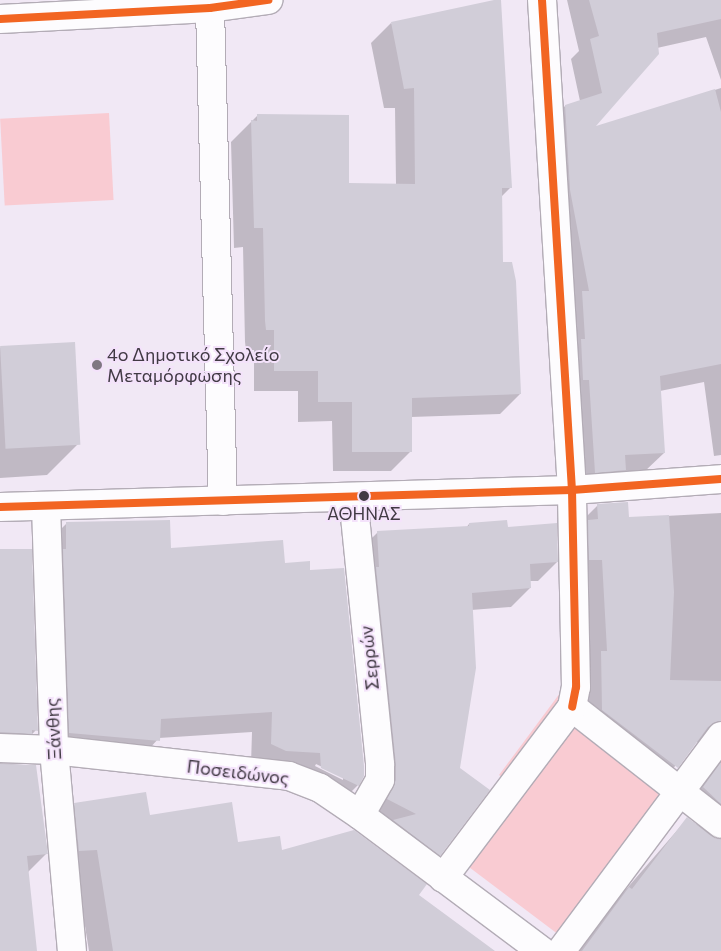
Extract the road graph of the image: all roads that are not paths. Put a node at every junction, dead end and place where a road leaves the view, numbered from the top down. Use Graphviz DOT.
graph roads {
  1 [pos="268,0"];
  2 [pos="542,0"];
  3 [pos="210,8"];
  4 [pos="0,19"];
  5 [pos="721,479"];
  6 [pos="572,490"];
  7 [pos="353,497"];
  8 [pos="224,500"];
  9 [pos="46,506"];
  10 [pos="0,507"];
  11 [pos="572,707"];
  12 [pos="721,736"];
  13 [pos="0,748"];
  14 [pos="54,750"];
  15 [pos="679,791"];
  16 [pos="360,815"];
  17 [pos="721,824"];
  18 [pos="443,878"];
  19 [pos="72,951"];
  20 [pos="542,951"];
  21 [pos="561,951"];
  1 -- 3 [label="street"];
  2 -- 6 [label="street"];
  3 -- 4 [label="street"];
  3 -- 8 [label="street"];
  5 -- 6 [label="street"];
  6 -- 7 [label="street"];
  6 -- 11 [label="street"];
  7 -- 8 [label="street"];
  7 -- 16 [label="street, Σερρών"];
  8 -- 9 [label="street"];
  9 -- 10 [label="street"];
  9 -- 14 [label="street, Ξάνθης"];
  11 -- 15 [label="street"];
  11 -- 18 [label="street"];
  12 -- 15 [label="street"];
  13 -- 14 [label="street, Ποσειδώνος"];
  14 -- 16 [label="street, Ποσειδώνος"];
  14 -- 19 [label="street, Ξάνθης"];
  15 -- 17 [label="street"];
  15 -- 21 [label="street"];
  16 -- 18 [label="street, Ποσειδώνος"];
  18 -- 20 [label="street, Ποσειδώνος"];
}
